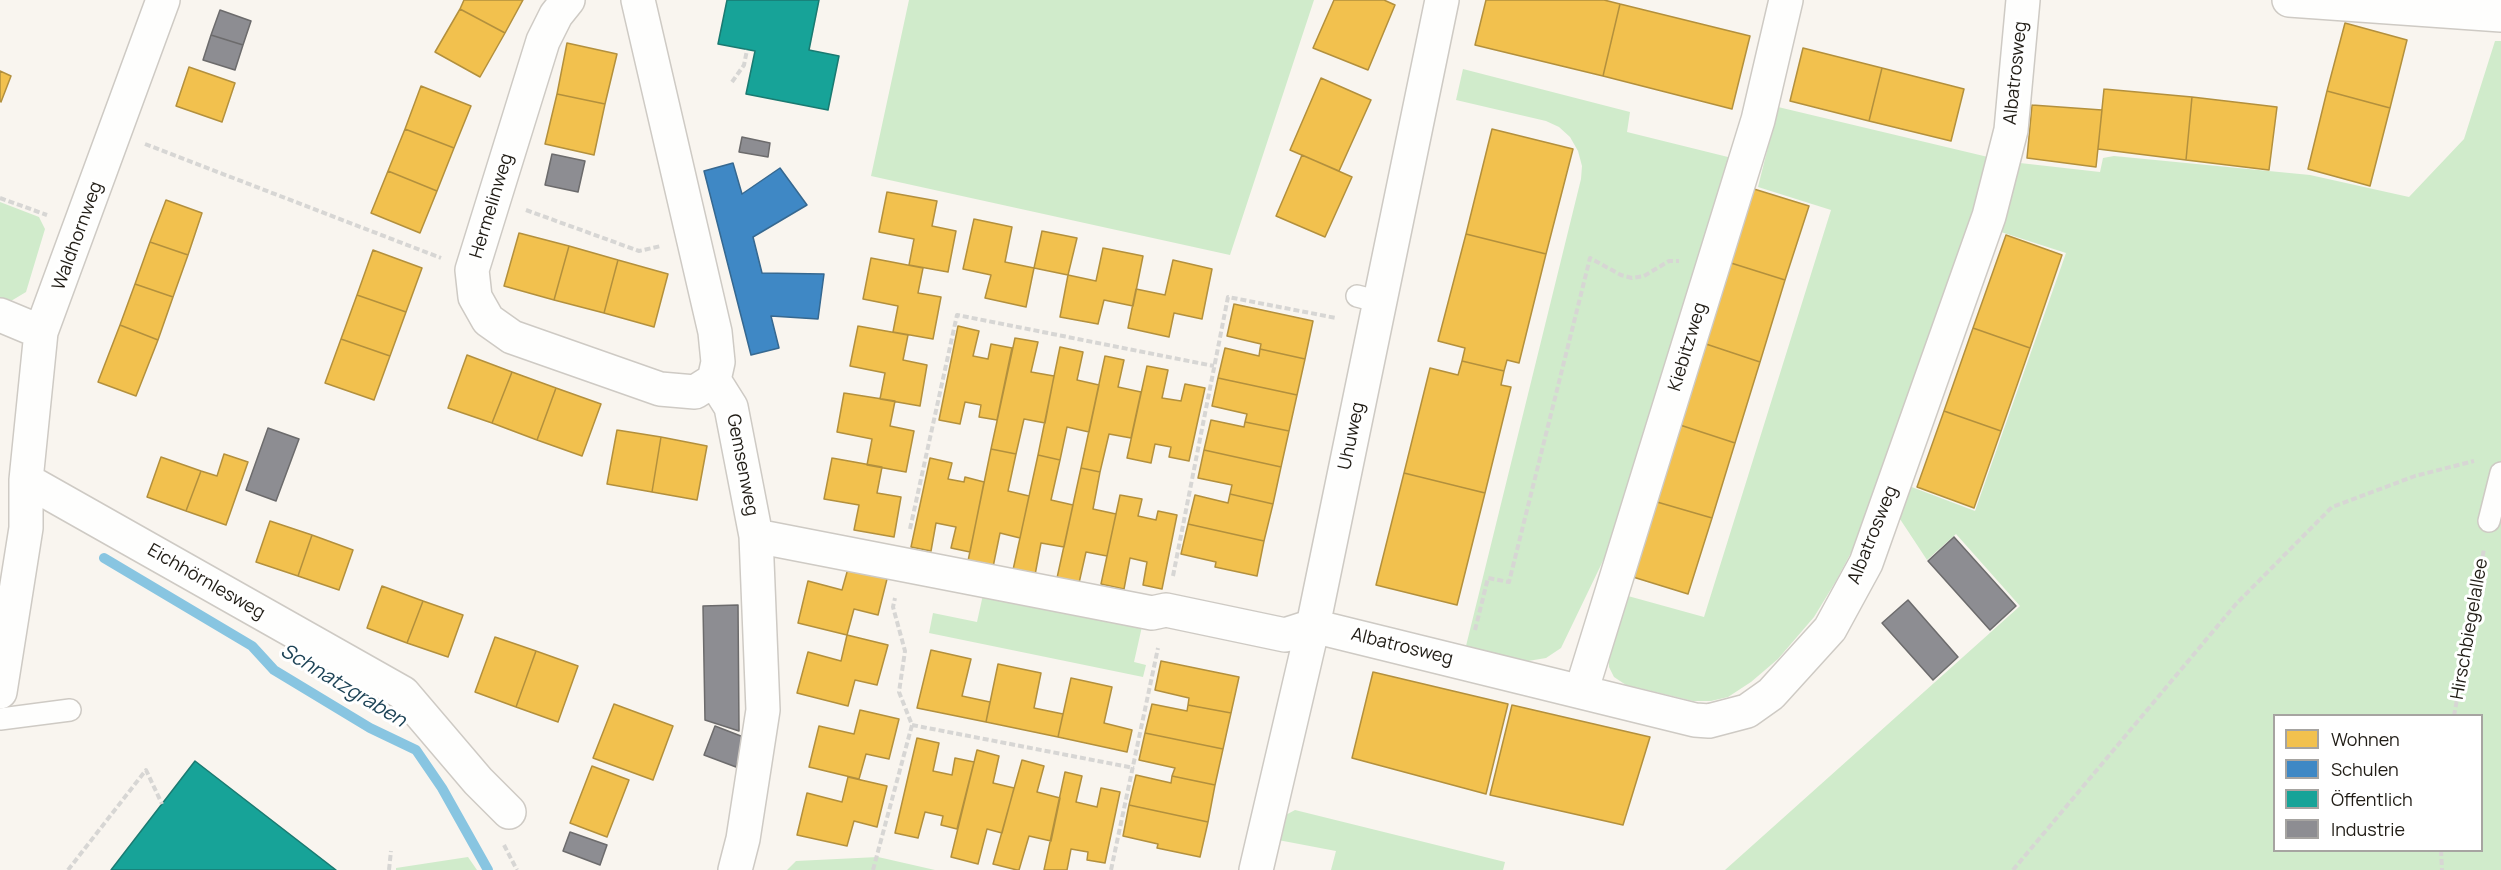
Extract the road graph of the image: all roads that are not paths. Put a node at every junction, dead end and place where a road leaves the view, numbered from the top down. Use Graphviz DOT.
graph roads {
  1 [pos="163,0"];
  2 [pos="568,0"];
  3 [pos="638,0"];
  4 [pos="1442,0"];
  5 [pos="1786,0"];
  6 [pos="2023,0"];
  7 [pos="2304,1"];
  8 [pos="2501,15"];
  9 [pos="0,315"];
  10 [pos="42,332"];
  11 [pos="714,380"];
  12 [pos="2501,473"];
  13 [pos="26,480"];
  14 [pos="2489,521"];
  15 [pos="756,536"];
  16 [pos="1314,626"];
  17 [pos="0,692"];
  18 [pos="1581,692"];
  19 [pos="70,710"];
  20 [pos="0,719"];
  21 [pos="510,812"];
  22 [pos="735,870"];
  23 [pos="1256,870"];
  1 -- 10 [label="street, Waldhornweg"];
  2 -- 11 [label="street, Hermelinweg"];
  3 -- 11 [label="street"];
  4 -- 16 [label="street, Uhuweg"];
  5 -- 18 [label="street, Kiebitzweg"];
  6 -- 18 [label="street, Albatrosweg"];
  7 -- 8 [label="street"];
  9 -- 10 [label="street"];
  10 -- 13 [label="street, Waldhornweg"];
  11 -- 15 [label="street, Gemsenweg"];
  12 -- 14 [label="lane"];
  13 -- 17 [label="street, Waldhornweg"];
  13 -- 21 [label="street, Eichhörnlesweg"];
  15 -- 16 [label="street"];
  15 -- 22 [label="street, Gemsenweg"];
  16 -- 18 [label="street, Albatrosweg"];
  16 -- 23 [label="street, Uhuweg"];
  19 -- 20 [label="lane"];
}
